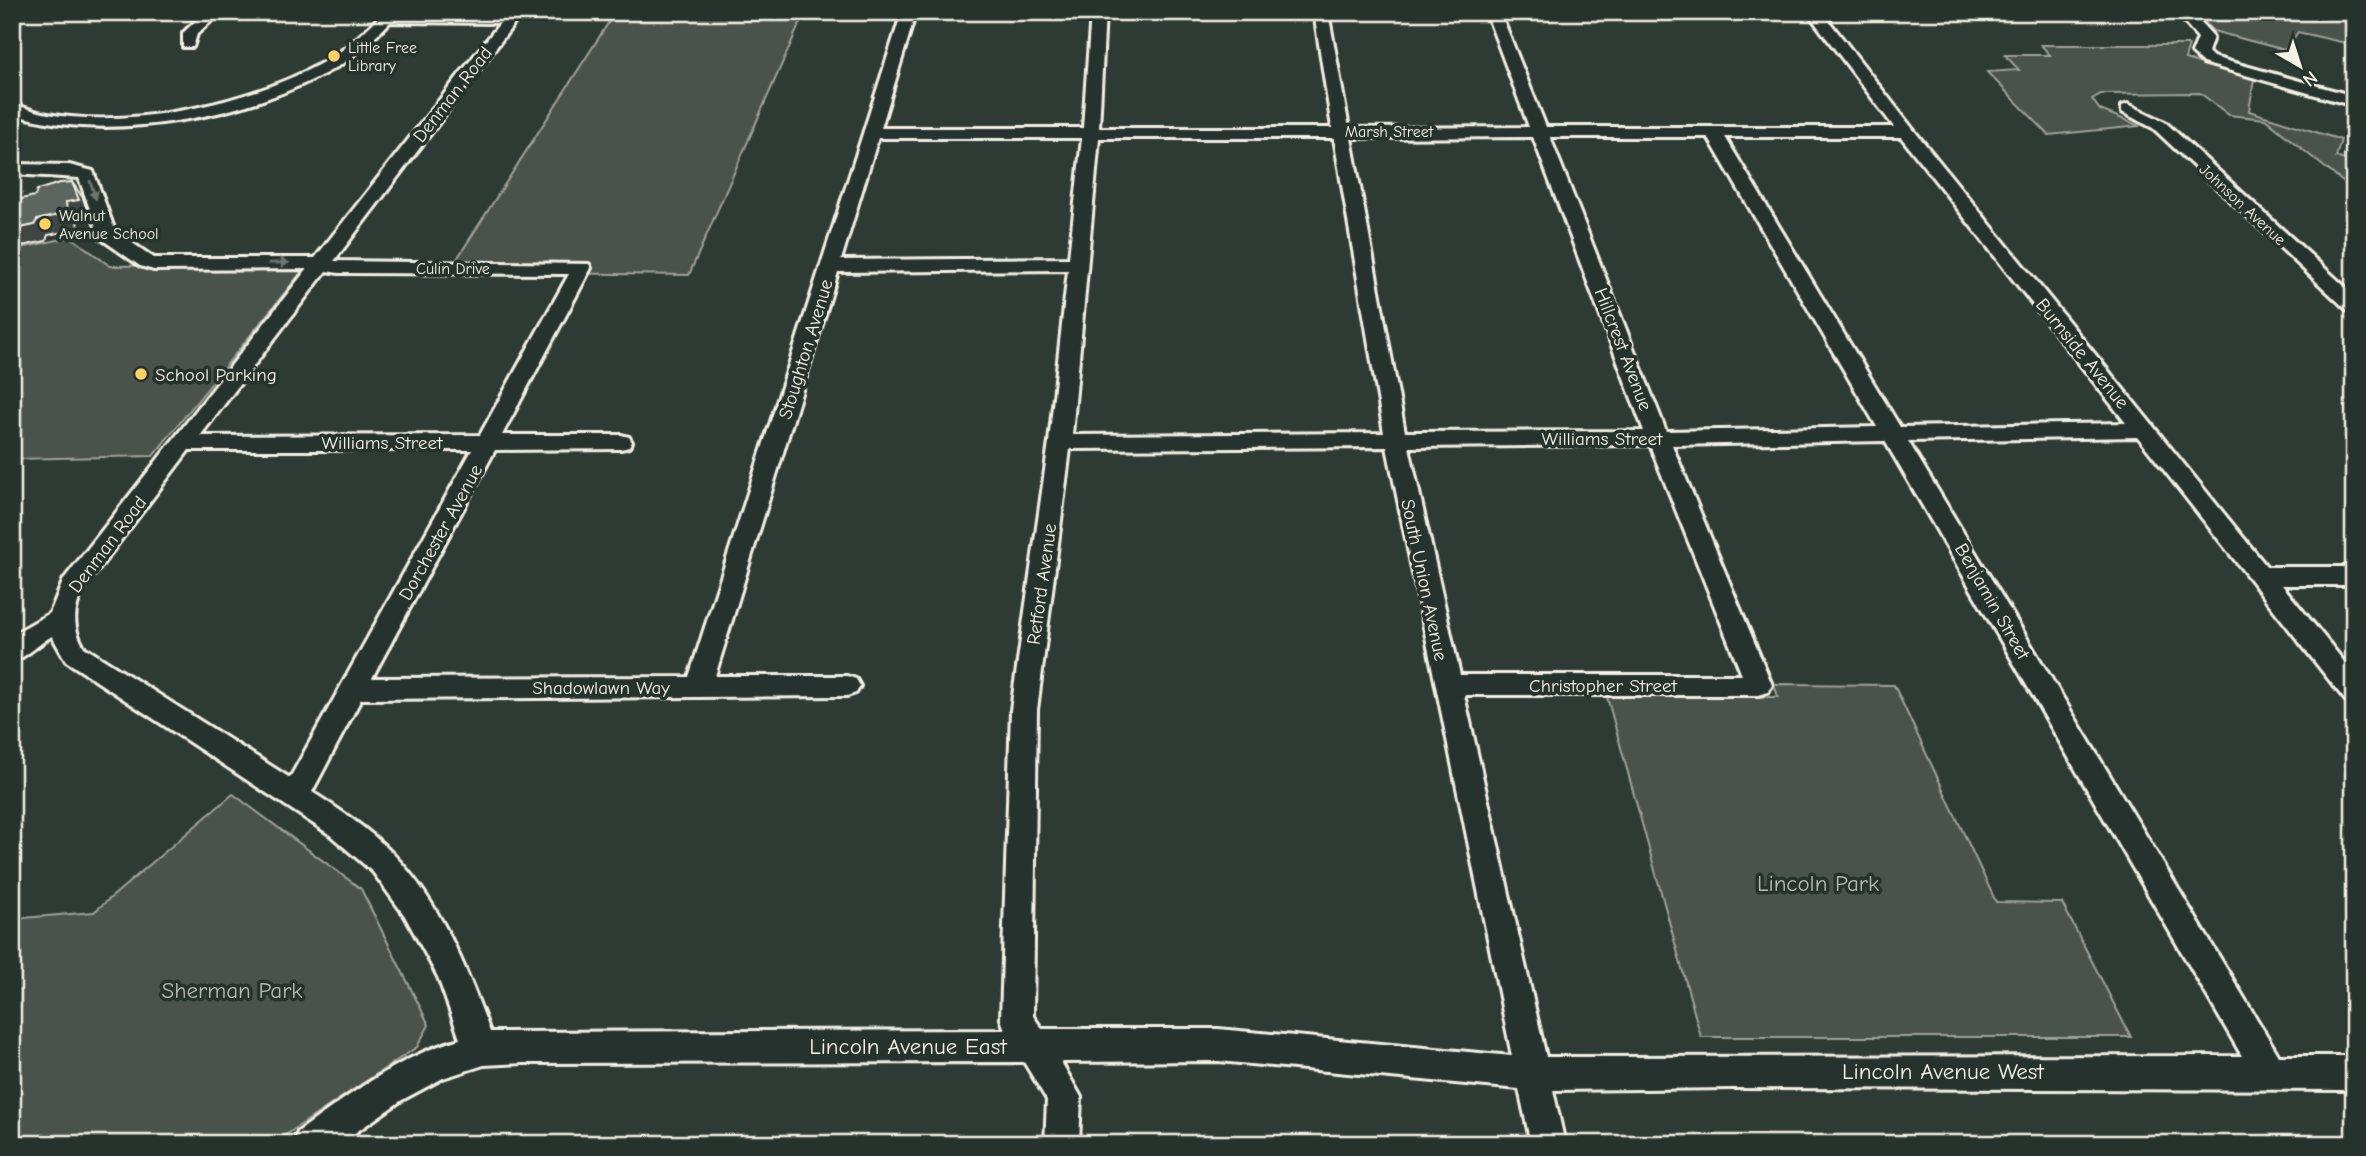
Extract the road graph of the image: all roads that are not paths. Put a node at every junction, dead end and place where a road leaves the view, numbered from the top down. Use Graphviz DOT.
graph roads {
  1 [pos="214,12"];
  2 [pos="909,12"];
  3 [pos="1098,12"];
  4 [pos="1321,12"];
  5 [pos="1493,12"];
  6 [pos="1814,12"];
  7 [pos="2183,12"];
  8 [pos="389,15"];
  9 [pos="514,16"];
  10 [pos="188,44"];
  11 [pos="2354,101"];
  12 [pos="12,109"];
  13 [pos="2128,109"];
  14 [pos="1341,131"];
  15 [pos="1540,131"];
  16 [pos="1713,131"];
  17 [pos="1091,132"];
  18 [pos="1906,132"];
  19 [pos="872,133"];
  20 [pos="12,169"];
  21 [pos="1077,264"];
  22 [pos="324,265"];
  23 [pos="831,266"];
  24 [pos="582,268"];
  25 [pos="2354,306"];
  26 [pos="2145,430"];
  27 [pos="1894,433"];
  28 [pos="1396,438"];
  29 [pos="1658,438"];
  30 [pos="489,441"];
  31 [pos="621,442"];
  32 [pos="1060,442"];
  33 [pos="185,443"];
  34 [pos="2261,576"];
  35 [pos="2354,576"];
  36 [pos="60,619"];
  37 [pos="12,652"];
  38 [pos="1447,685"];
  39 [pos="1759,685"];
  40 [pos="699,686"];
  41 [pos="847,686"];
  42 [pos="354,688"];
  43 [pos="2354,693"];
  44 [pos="295,796"];
  45 [pos="1035,1046"];
  46 [pos="480,1050"];
  47 [pos="2270,1072"];
  48 [pos="2354,1073"];
  49 [pos="1532,1074"];
  50 [pos="310,1144"];
  51 [pos="1062,1144"];
  52 [pos="1548,1144"];
  1 -- 10 [label="street"];
  2 -- 19 [label="street, Stoughton Avenue"];
  3 -- 17 [label="street, Retford Avenue"];
  4 -- 14 [label="street, South Union Avenue"];
  5 -- 15 [label="street, Hillcrest Avenue"];
  6 -- 18 [label="street, Burnside Avenue"];
  7 -- 11 [label="street"];
  8 -- 9 [label="street"];
  8 -- 12 [label="street"];
  9 -- 22 [label="street, Denman Road"];
  13 -- 25 [label="street, Johnson Avenue"];
  14 -- 15 [label="street, Marsh Street"];
  14 -- 17 [label="street, Marsh Street"];
  14 -- 28 [label="street, South Union Avenue"];
  15 -- 16 [label="street, Marsh Street"];
  15 -- 29 [label="street, Hillcrest Avenue"];
  16 -- 18 [label="street, Marsh Street"];
  16 -- 27 [label="street, Benjamin Street"];
  17 -- 19 [label="street, Marsh Street"];
  17 -- 21 [label="street, Retford Avenue"];
  18 -- 26 [label="street, Burnside Avenue"];
  19 -- 23 [label="street, Stoughton Avenue"];
  20 -- 22 [label="street, Culin Drive, one-way"];
  21 -- 23 [label="street"];
  21 -- 32 [label="street, Retford Avenue"];
  22 -- 24 [label="street, Culin Drive"];
  22 -- 33 [label="street, Denman Road"];
  23 -- 40 [label="street, Stoughton Avenue"];
  24 -- 30 [label="street, Dorchester Avenue"];
  26 -- 27 [label="street, Williams Street"];
  26 -- 34 [label="street, Burnside Avenue"];
  27 -- 29 [label="street, Williams Street"];
  27 -- 47 [label="street, Benjamin Street"];
  28 -- 29 [label="street, Williams Street"];
  28 -- 32 [label="street, Williams Street"];
  28 -- 38 [label="street, South Union Avenue"];
  29 -- 39 [label="street, Hillcrest Avenue"];
  30 -- 31 [label="street, Williams Street"];
  30 -- 33 [label="street, Williams Street"];
  30 -- 42 [label="street, Dorchester Avenue"];
  32 -- 45 [label="street, Retford Avenue"];
  33 -- 36 [label="street, Denman Road"];
  34 -- 35 [label="street"];
  34 -- 43 [label="street, Burnside Avenue"];
  36 -- 37 [label="street"];
  36 -- 44 [label="street"];
  38 -- 39 [label="street, Christopher Street"];
  38 -- 49 [label="street, South Union Avenue"];
  40 -- 41 [label="street, Shadowlawn Way"];
  40 -- 42 [label="street, Shadowlawn Way"];
  42 -- 44 [label="street, Dorchester Avenue"];
  44 -- 46 [label="street"];
  45 -- 46 [label="street, Lincoln Avenue East"];
  45 -- 49 [label="street, Lincoln Avenue East"];
  45 -- 51 [label="street, Retford Avenue"];
  46 -- 50 [label="street, Lincoln Avenue East"];
  47 -- 48 [label="street, Lincoln Avenue West"];
  47 -- 49 [label="street, Lincoln Avenue West"];
  49 -- 52 [label="street, South Union Avenue"];
}
